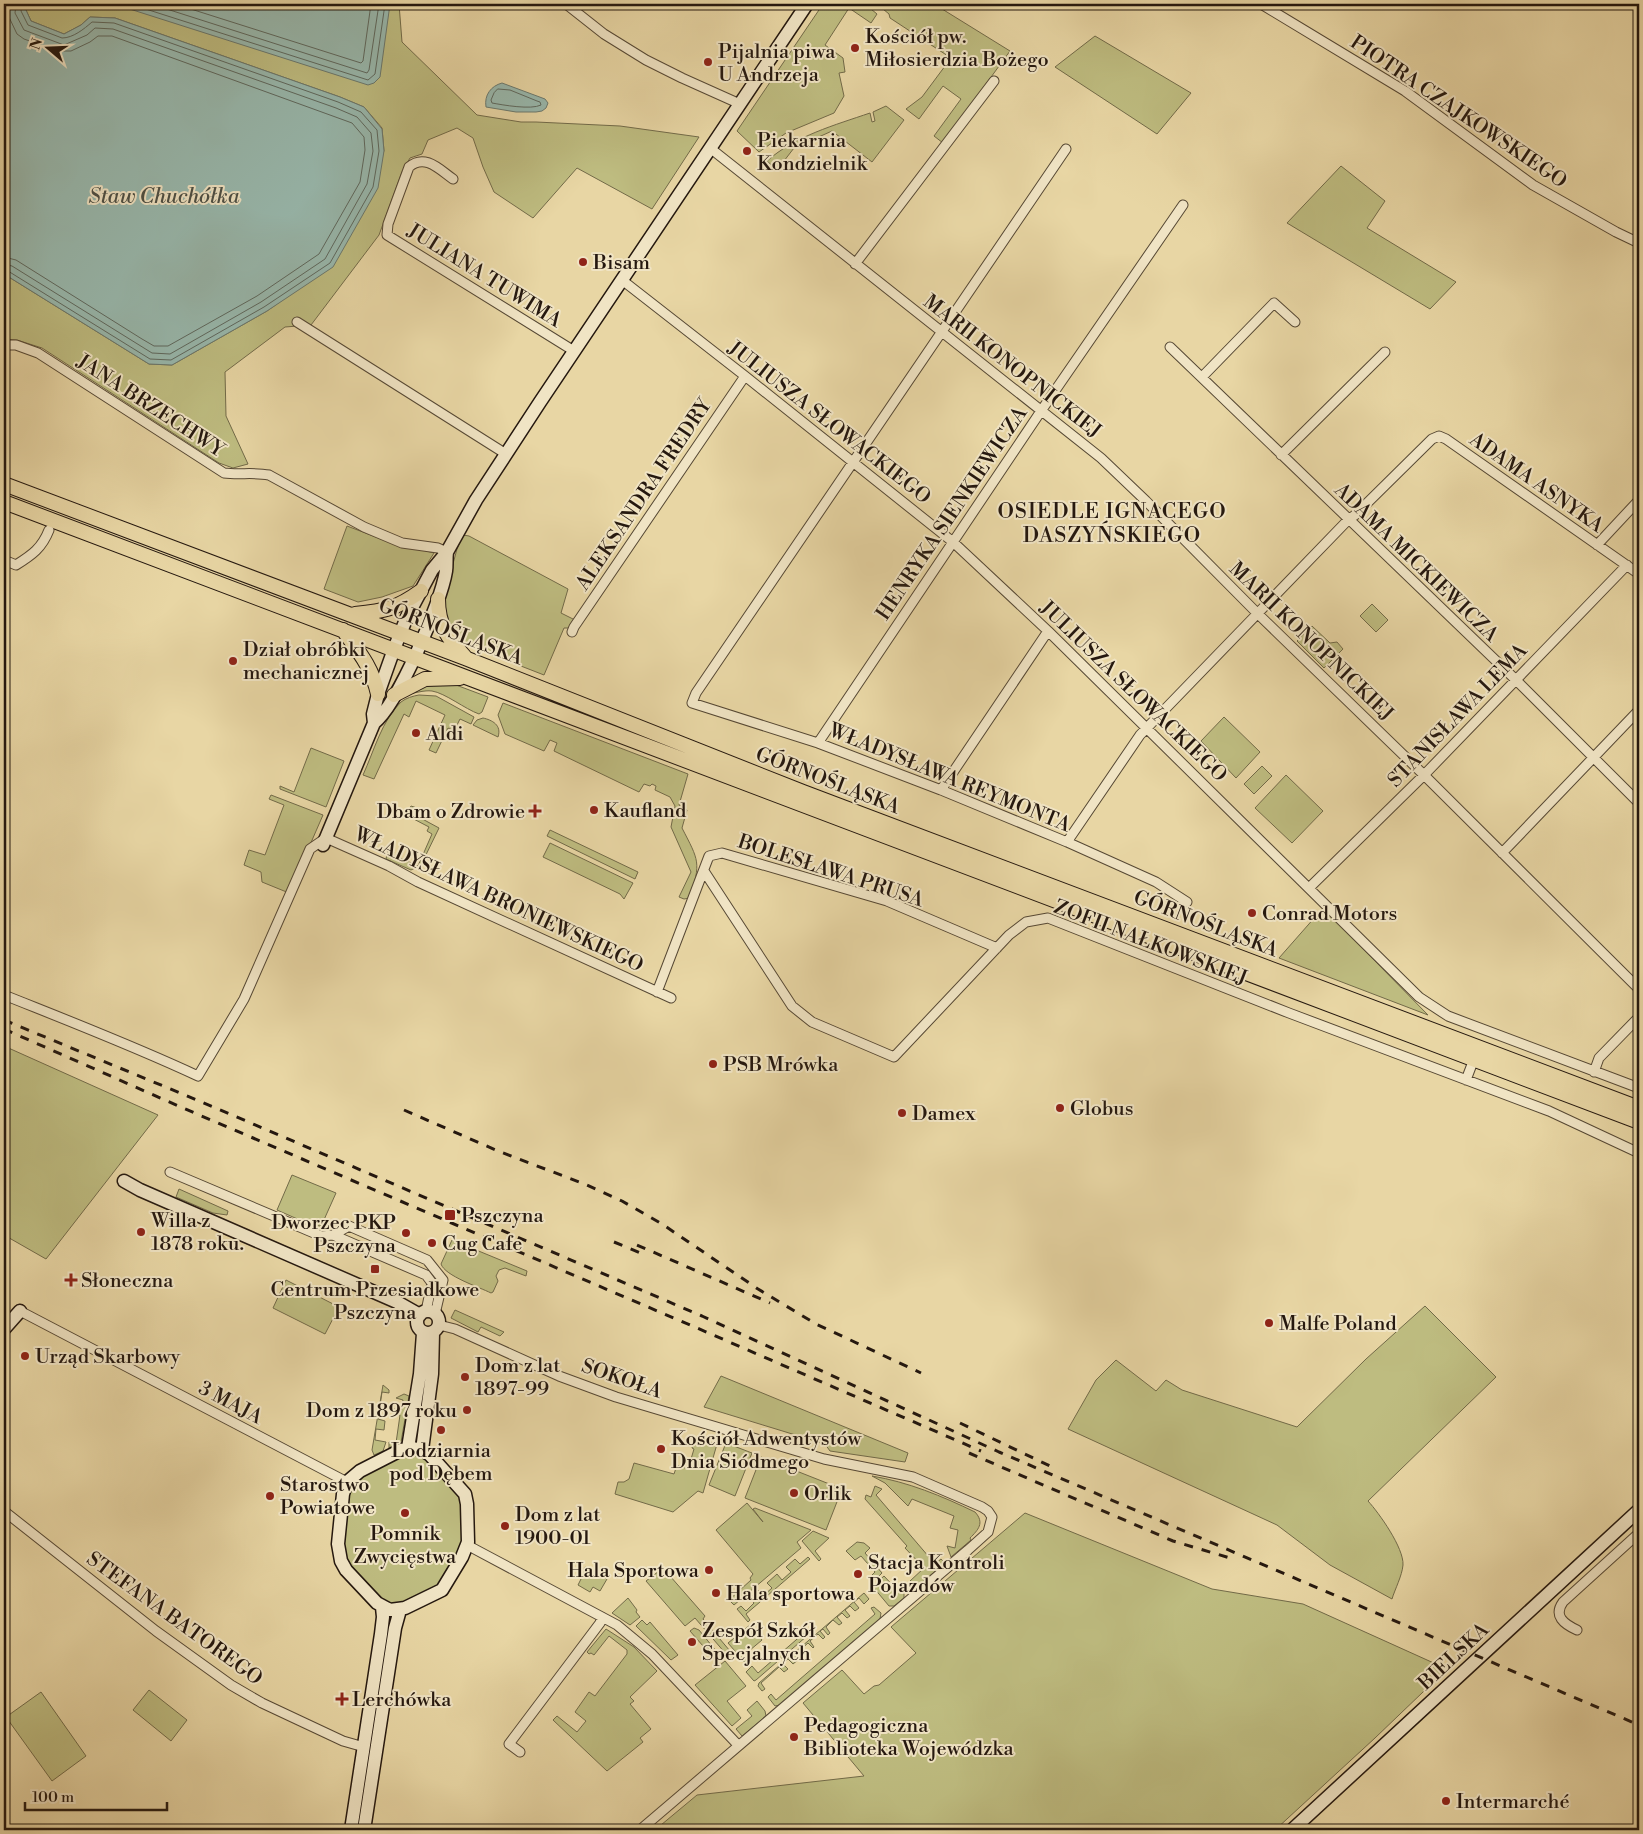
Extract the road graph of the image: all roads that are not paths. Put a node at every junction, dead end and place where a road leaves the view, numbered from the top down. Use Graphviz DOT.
graph roads {
  1 [pos="566,4"];
  2 [pos="808,4"];
  3 [pos="1261,4"];
  4 [pos="994,81"];
  5 [pos="740,104"];
  6 [pos="710,148"];
  7 [pos="1066,149"];
  8 [pos="453,179"];
  9 [pos="1183,205"];
  10 [pos="1639,242"];
  11 [pos="856,264"];
  12 [pos="622,280"];
  13 [pos="297,322"];
  14 [pos="1295,322"];
  15 [pos="942,332"];
  16 [pos="4,345"];
  17 [pos="1170,347"];
  18 [pos="574,351"];
  19 [pos="1385,352"];
  20 [pos="745,376"];
  21 [pos="1202,377"];
  22 [pos="1041,411"];
  23 [pos="506,454"];
  24 [pos="1281,455"];
  25 [pos="853,462"];
  26 [pos="4,484"];
  27 [pos="1639,500"];
  28 [pos="4,502"];
  29 [pos="1348,520"];
  30 [pos="49,530"];
  31 [pos="953,542"];
  32 [pos="1597,545"];
  33 [pos="447,552"];
  34 [pos="4,560"];
  35 [pos="1627,565"];
  36 [pos="1639,574"];
  37 [pos="421,591"];
  38 [pos="438,599"];
  39 [pos="1257,613"];
  40 [pos="351,614"];
  41 [pos="343,630"];
  42 [pos="1048,631"];
  43 [pos="572,632"];
  44 [pos="400,633"];
  45 [pos="422,642"];
  46 [pos="394,649"];
  47 [pos="415,657"];
  48 [pos="465,658"];
  49 [pos="468,678"];
  50 [pos="1516,680"];
  51 [pos="378,694"];
  52 [pos="394,695"];
  53 [pos="1639,710"];
  54 [pos="374,723"];
  55 [pos="1146,729"];
  56 [pos="818,743"];
  57 [pos="1594,758"];
  58 [pos="1424,775"];
  59 [pos="941,790"];
  60 [pos="1639,803"];
  61 [pos="324,841"];
  62 [pos="1067,842"];
  63 [pos="1502,853"];
  64 [pos="709,856"];
  65 [pos="704,871"];
  66 [pos="1310,887"];
  67 [pos="1187,902"];
  68 [pos="997,948"];
  69 [pos="1639,989"];
  70 [pos="658,992"];
  71 [pos="4,996"];
  72 [pos="671,998"];
  73 [pos="1639,1017"];
  74 [pos="1474,1059"];
  75 [pos="1594,1072"];
  76 [pos="1466,1080"];
  77 [pos="1639,1088"];
  78 [pos="1639,1108"];
  79 [pos="1639,1122"];
  80 [pos="1639,1153"];
  81 [pos="170,1172"];
  82 [pos="124,1181"];
  83 [pos="333,1235"];
  84 [pos="20,1311"];
  85 [pos="429,1322"];
  86 [pos="4,1329"];
  87 [pos="408,1448"];
  88 [pos="422,1450"];
  89 [pos="347,1482"];
  90 [pos="1639,1510"];
  91 [pos="4,1511"];
  92 [pos="1639,1533"];
  93 [pos="467,1545"];
  94 [pos="382,1607"];
  95 [pos="400,1610"];
  96 [pos="602,1617"];
  97 [pos="1577,1630"];
  98 [pos="738,1745"];
  99 [pos="364,1747"];
  100 [pos="520,1752"];
  101 [pos="351,1830"];
  102 [pos="364,1830"];
  103 [pos="640,1830"];
  104 [pos="1292,1830"];
  1 -- 5 [label="street"];
  2 -- 5 [label="street"];
  3 -- 10 [label="street, PIOTRA CZAJKOWSKIEGO"];
  4 -- 11 [label="street"];
  5 -- 6 [label="street"];
  6 -- 11 [label="street, MARII KONOPNICKIEJ"];
  6 -- 12 [label="street"];
  7 -- 15 [label="street"];
  8 -- 18 [label="street, JULIANA TUWIMA"];
  9 -- 22 [label="street, HENRYKA SIENKIEWICZA"];
  11 -- 15 [label="street, MARII KONOPNICKIEJ"];
  12 -- 18 [label="street"];
  12 -- 20 [label="street, JULIUSZA SŁOWACKIEGO"];
  13 -- 23 [label="street"];
  14 -- 21 [label="street"];
  15 -- 22 [label="street, MARII KONOPNICKIEJ"];
  15 -- 25 [label="street"];
  16 -- 33 [label="street, JANA BRZECHWY"];
  17 -- 21 [label="street, ADAMA MICKIEWICZA"];
  18 -- 23 [label="street"];
  19 -- 24 [label="street"];
  20 -- 25 [label="street, JULIUSZA SŁOWACKIEGO"];
  20 -- 43 [label="street, ALEKSANDRA FREDRY"];
  21 -- 24 [label="street, ADAMA MICKIEWICZA"];
  22 -- 31 [label="street, HENRYKA SIENKIEWICZA"];
  22 -- 39 [label="street, MARII KONOPNICKIEJ"];
  23 -- 33 [label="street"];
  24 -- 29 [label="street, ADAMA MICKIEWICZA"];
  25 -- 31 [label="street, JULIUSZA SŁOWACKIEGO"];
  25 -- 56 [label="street, WŁADYSŁAWA REYMONTA"];
  26 -- 40 [label="main road, GÓRNOŚLĄSKA"];
  27 -- 32 [label="street"];
  28 -- 41 [label="main road, GÓRNOŚLĄSKA"];
  29 -- 32 [label="street, ADAMA ASNYKA"];
  29 -- 39 [label="street"];
  29 -- 50 [label="street, ADAMA MICKIEWICZA"];
  30 -- 34 [label="street"];
  31 -- 42 [label="street, JULIUSZA SŁOWACKIEGO"];
  31 -- 56 [label="street, HENRYKA SIENKIEWICZA"];
  32 -- 35 [label="street, ADAMA ASNYKA"];
  33 -- 37 [label="street"];
  33 -- 38 [label="street"];
  35 -- 36 [label="street, ADAMA ASNYKA"];
  35 -- 50 [label="street, STANISŁAWA LEMA"];
  37 -- 40 [label="main road"];
  37 -- 44 [label="street"];
  38 -- 45 [label="street"];
  38 -- 48 [label="main road"];
  39 -- 55 [label="street"];
  39 -- 58 [label="street, MARII KONOPNICKIEJ"];
  40 -- 44 [label="main road, GÓRNOŚLĄSKA"];
  41 -- 46 [label="main road, GÓRNOŚLĄSKA"];
  41 -- 51 [label="main road"];
  42 -- 55 [label="street, JULIUSZA SŁOWACKIEGO"];
  42 -- 59 [label="street"];
  44 -- 45 [label="main road, GÓRNOŚLĄSKA"];
  44 -- 46 [label="street"];
  45 -- 47 [label="street"];
  45 -- 48 [label="main road, GÓRNOŚLĄSKA"];
  46 -- 47 [label="main road, GÓRNOŚLĄSKA"];
  46 -- 51 [label="street"];
  47 -- 49 [label="main road, GÓRNOŚLĄSKA"];
  47 -- 52 [label="street"];
  48 -- 78 [label="main road, GÓRNOŚLĄSKA"];
  49 -- 52 [label="main road"];
  49 -- 74 [label="main road, GÓRNOŚLĄSKA"];
  50 -- 57 [label="street, ADAMA MICKIEWICZA"];
  50 -- 58 [label="street, STANISŁAWA LEMA"];
  51 -- 54 [label="street"];
  52 -- 54 [label="street"];
  53 -- 57 [label="street"];
  54 -- 61 [label="street"];
  55 -- 62 [label="street"];
  55 -- 66 [label="street, JULIUSZA SŁOWACKIEGO"];
  56 -- 59 [label="street, WŁADYSŁAWA REYMONTA"];
  57 -- 60 [label="street, ADAMA MICKIEWICZA"];
  57 -- 63 [label="street"];
  58 -- 63 [label="street, MARII KONOPNICKIEJ"];
  58 -- 66 [label="street, STANISŁAWA LEMA"];
  59 -- 62 [label="street, WŁADYSŁAWA REYMONTA"];
  61 -- 70 [label="street, WŁADYSŁAWA BRONIEWSKIEGO"];
  61 -- 71 [label="street"];
  62 -- 67 [label="street, WŁADYSŁAWA REYMONTA"];
  63 -- 69 [label="street, MARII KONOPNICKIEJ"];
  64 -- 65 [label="street, WŁADYSŁAWA BRONIEWSKIEGO"];
  64 -- 68 [label="street, BOLESŁAWA PRUSA"];
  65 -- 68 [label="street, ZOFII NAŁKOWSKIEJ"];
  65 -- 70 [label="street, WŁADYSŁAWA BRONIEWSKIEGO"];
  66 -- 75 [label="street, JULIUSZA SŁOWACKIEGO"];
  68 -- 76 [label="street, ZOFII NAŁKOWSKIEJ"];
  70 -- 72 [label="street, WŁADYSŁAWA BRONIEWSKIEGO"];
  73 -- 75 [label="street"];
  74 -- 76 [label="street"];
  74 -- 79 [label="main road, GÓRNOŚLĄSKA"];
  75 -- 77 [label="street, JULIUSZA SŁOWACKIEGO"];
  76 -- 80 [label="street, ZOFII NAŁKOWSKIEJ"];
  81 -- 83 [label="street"];
  82 -- 85 [label="street, SOKOŁA"];
  83 -- 85 [label="street"];
  83 -- 85 [label="street"];
  84 -- 86 [label="street"];
  84 -- 89 [label="street, 3 MAJA"];
  85 -- 87 [label="street"];
  85 -- 88 [label="street"];
  85 -- 98 [label="street, SOKOŁA"];
  87 -- 88 [label="street"];
  87 -- 89 [label="street"];
  88 -- 93 [label="street"];
  89 -- 94 [label="street"];
  90 -- 104 [label="street, BIELSKA"];
  91 -- 99 [label="street, STEFANA BATOREGO"];
  92 -- 97 [label="street"];
  93 -- 95 [label="street"];
  93 -- 96 [label="street"];
  94 -- 95 [label="street"];
  94 -- 99 [label="street"];
  95 -- 102 [label="street"];
  96 -- 98 [label="street"];
  96 -- 100 [label="street"];
  98 -- 103 [label="street"];
  99 -- 101 [label="street"];
}
